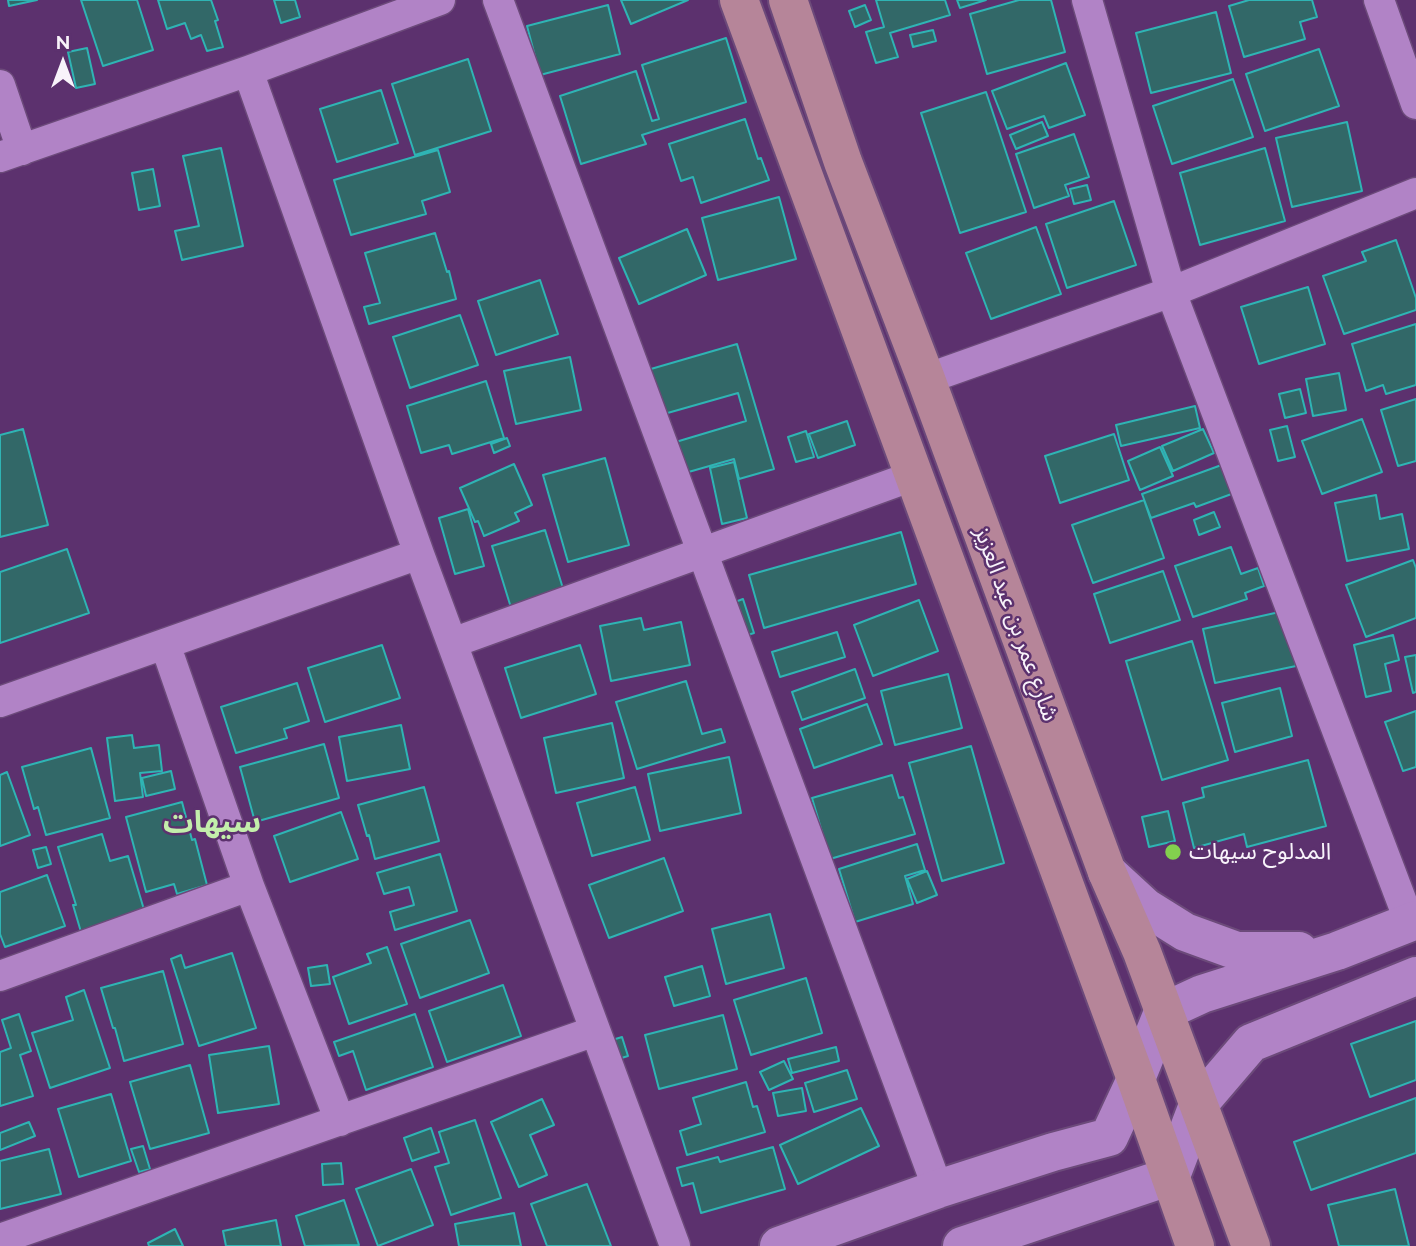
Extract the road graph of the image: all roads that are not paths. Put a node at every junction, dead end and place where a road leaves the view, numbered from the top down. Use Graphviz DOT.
graph roads {
  1 [pos="440,0"];
  2 [pos="498,0"];
  3 [pos="739,0"];
  4 [pos="788,0"];
  5 [pos="1087,0"];
  6 [pos="1379,0"];
  7 [pos="248,71"];
  8 [pos="0,85"];
  9 [pos="1414,91"];
  10 [pos="11,153"];
  11 [pos="1416,193"];
  12 [pos="1171,292"];
  13 [pos="926,379"];
  14 [pos="913,475"];
  15 [pos="702,552"];
  16 [pos="419,554"];
  17 [pos="452,643"];
  18 [pos="165,644"];
  19 [pos="0,702"];
  20 [pos="1107,872"];
  21 [pos="250,886"];
  22 [pos="1413,922"];
  23 [pos="1337,951"];
  24 [pos="0,976"];
  25 [pos="1416,976"];
  26 [pos="1163,1012"];
  27 [pos="595,1031"];
  28 [pos="1136,1079"];
  29 [pos="1198,1105"];
  30 [pos="340,1121"];
  31 [pos="1171,1176"];
  32 [pos="938,1189"];
  33 [pos="0,1239"];
  34 [pos="675,1246"];
  35 [pos="779,1246"];
  36 [pos="962,1246"];
  37 [pos="1195,1246"];
  38 [pos="1251,1246"];
  1 -- 7 [label="street"];
  2 -- 15 [label="street"];
  3 -- 14 [label="main road, شارع عمر بن عبد العزيز"];
  4 -- 13 [label="main road, شارع عمر بن عبد العزيز"];
  5 -- 12 [label="street"];
  6 -- 9 [label="street"];
  7 -- 10 [label="street"];
  7 -- 16 [label="street"];
  8 -- 10 [label="street"];
  11 -- 12 [label="street"];
  12 -- 13 [label="street"];
  12 -- 22 [label="street"];
  13 -- 20 [label="main road, شارع عمر بن عبد العزيز"];
  14 -- 15 [label="street"];
  14 -- 28 [label="main road, شارع عمر بن عبد العزيز"];
  15 -- 17 [label="street"];
  15 -- 32 [label="street"];
  16 -- 17 [label="street"];
  16 -- 18 [label="street"];
  17 -- 27 [label="street"];
  18 -- 19 [label="street"];
  18 -- 21 [label="street"];
  20 -- 23 [label="street"];
  20 -- 26 [label="main road, شارع عمر بن عبد العزيز"];
  21 -- 24 [label="street"];
  21 -- 30 [label="street"];
  22 -- 23 [label="street"];
  23 -- 26 [label="street"];
  25 -- 29 [label="street"];
  26 -- 28 [label="street"];
  26 -- 29 [label="main road, شارع عمر بن عبد العزيز"];
  27 -- 30 [label="street"];
  27 -- 34 [label="street"];
  28 -- 31 [label="main road, شارع عمر بن عبد العزيز"];
  28 -- 32 [label="street"];
  29 -- 31 [label="street"];
  29 -- 38 [label="main road, شارع عمر بن عبد العزيز"];
  30 -- 33 [label="street"];
  31 -- 36 [label="street"];
  31 -- 37 [label="main road, شارع عمر بن عبد العزيز"];
  32 -- 35 [label="street"];
}
